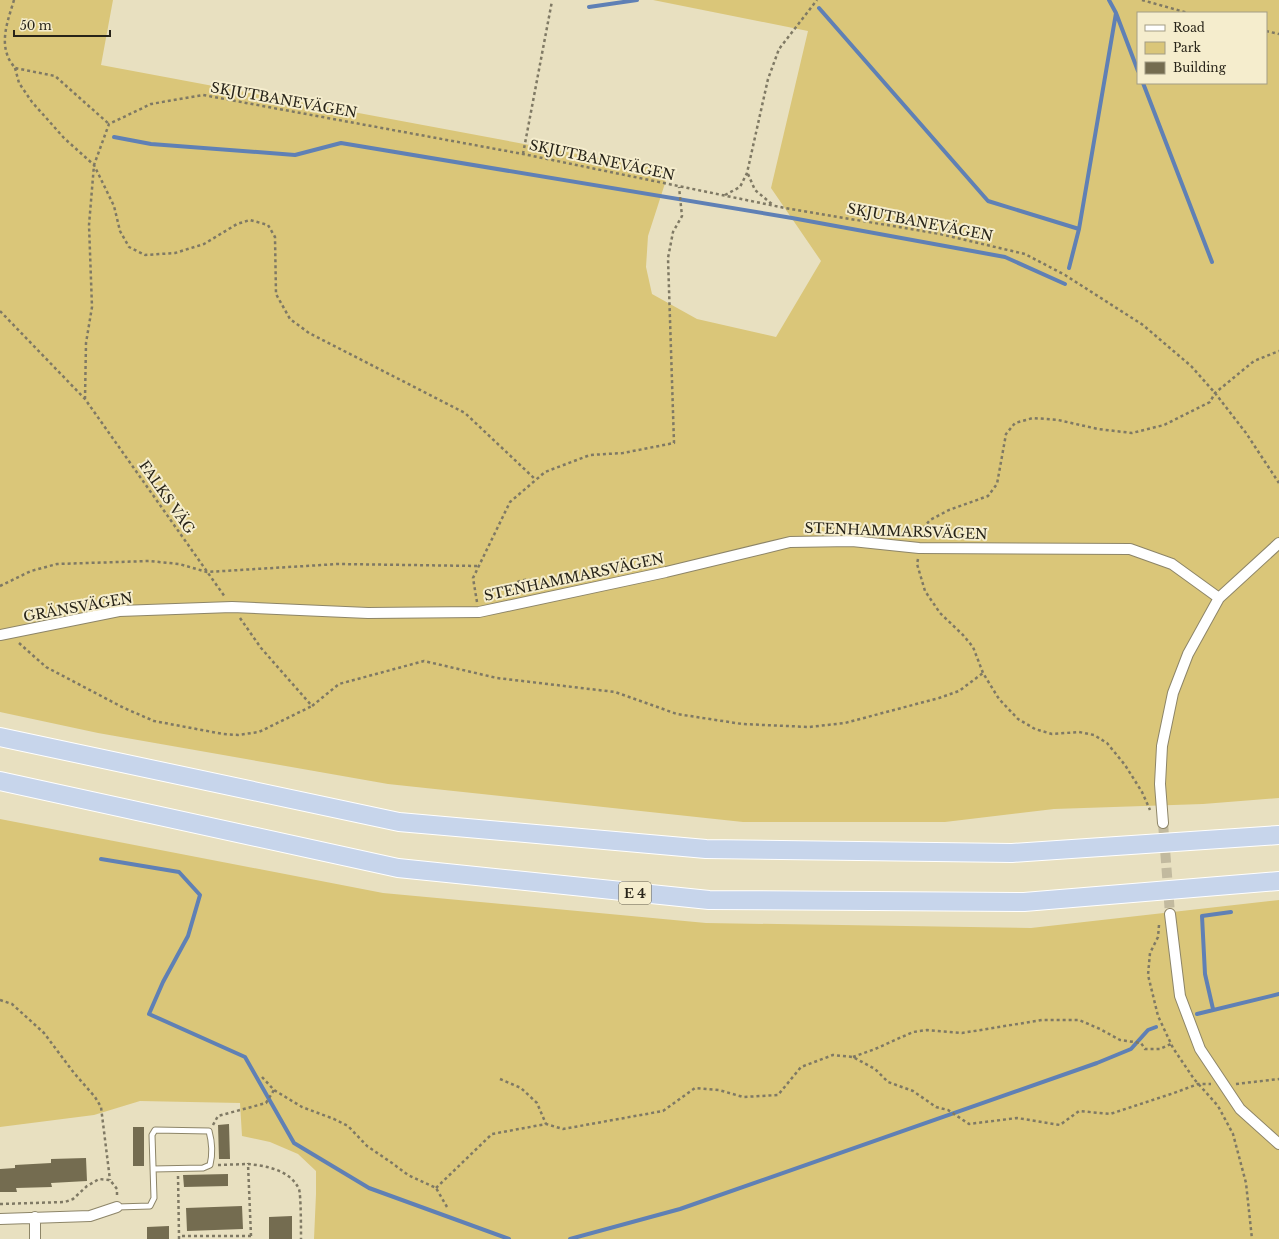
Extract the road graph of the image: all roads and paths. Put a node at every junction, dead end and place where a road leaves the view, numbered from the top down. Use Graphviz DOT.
graph roads {
  1 [pos="14,0"];
  2 [pos="817,0"];
  3 [pos="1142,0"];
  4 [pos="552,2"];
  5 [pos="1184,12"];
  6 [pos="1267,31"];
  7 [pos="1279,34"];
  8 [pos="15,68"];
  9 [pos="109,124"];
  10 [pos="523,154"];
  11 [pos="94,165"];
  12 [pos="747,173"];
  13 [pos="679,187"];
  14 [pos="725,196"];
  15 [pos="773,205"];
  16 [pos="0,311"];
  17 [pos="85,399"];
  18 [pos="536,480"];
  19 [pos="1279,483"];
  20 [pos="1279,543"];
  21 [pos="479,566"];
  22 [pos="207,572"];
  23 [pos="0,586"];
  24 [pos="567,593"];
  25 [pos="1219,598"];
  26 [pos="507,605"];
  27 [pos="232,607"];
  28 [pos="479,612"];
  29 [pos="0,635"];
  30 [pos="13,641"];
  31 [pos="983,673"];
  32 [pos="312,706"];
  33 [pos="0,737"];
  34 [pos="0,781"];
  35 [pos="1162,823"];
  36 [pos="1279,835"];
  37 [pos="1279,881"];
  38 [pos="1170,914"];
  39 [pos="1160,919"];
  40 [pos="0,1000"];
  41 [pos="1171,1044"];
  42 [pos="853,1057"];
  43 [pos="262,1077"];
  44 [pos="500,1079"];
  45 [pos="1279,1079"];
  46 [pos="1198,1084"];
  47 [pos="1224,1085"];
  48 [pos="274,1090"];
  49 [pos="546,1124"];
  50 [pos="209,1131"];
  51 [pos="1279,1144"];
  52 [pos="210,1164"];
  53 [pos="248,1164"];
  54 [pos="153,1169"];
  55 [pos="178,1169"];
  56 [pos="110,1180"];
  57 [pos="436,1188"];
  58 [pos="0,1204"];
  59 [pos="117,1207"];
  60 [pos="447,1207"];
  61 [pos="35,1217"];
  62 [pos="0,1219"];
  63 [pos="179,1238"];
  64 [pos="251,1238"];
  65 [pos="35,1239"];
  66 [pos="301,1239"];
  67 [pos="1252,1239"];
  1 -- 8 [label="path"];
  2 -- 12 [label="path"];
  3 -- 5 [label="path"];
  4 -- 10 [label="path"];
  6 -- 7 [label="path"];
  8 -- 9 [label="path"];
  8 -- 11 [label="path"];
  9 -- 10 [label="path, SKJUTBANEVÄGEN"];
  9 -- 11 [label="path"];
  10 -- 13 [label="path, SKJUTBANEVÄGEN"];
  11 -- 17 [label="path"];
  11 -- 18 [label="path"];
  12 -- 14 [label="path"];
  12 -- 15 [label="path"];
  13 -- 14 [label="path, SKJUTBANEVÄGEN"];
  13 -- 18 [label="path"];
  14 -- 15 [label="path, SKJUTBANEVÄGEN"];
  15 -- 19 [label="path, SKJUTBANEVÄGEN"];
  16 -- 17 [label="path, FALKS VÄG"];
  17 -- 22 [label="path, FALKS VÄG"];
  18 -- 21 [label="path"];
  20 -- 25 [label="street"];
  21 -- 22 [label="path"];
  21 -- 28 [label="path"];
  22 -- 23 [label="path"];
  22 -- 27 [label="path, FALKS VÄG"];
  24 -- 25 [label="street, STENHAMMARSVÄGEN"];
  24 -- 26 [label="street, STENHAMMARSVÄGEN"];
  24 -- 26 [label="path"];
  25 -- 35 [label="street"];
  26 -- 28 [label="street, STENHAMMARSVÄGEN"];
  27 -- 28 [label="street, STENHAMMARSVÄGEN"];
  27 -- 29 [label="street, GRÄNSVÄGEN"];
  27 -- 32 [label="path, FALKS VÄG"];
  30 -- 32 [label="path"];
  31 -- 32 [label="path"];
  33 -- 36 [label="highway"];
  34 -- 37 [label="highway, E 4"];
  38 -- 47 [label="street"];
  39 -- 41 [label="path"];
  40 -- 56 [label="path"];
  41 -- 42 [label="path"];
  41 -- 46 [label="path"];
  42 -- 46 [label="path"];
  42 -- 49 [label="path"];
  43 -- 48 [label="path"];
  44 -- 49 [label="path"];
  45 -- 47 [label="path"];
  46 -- 67 [label="path"];
  47 -- 51 [label="street"];
  48 -- 50 [label="path"];
  48 -- 57 [label="path"];
  49 -- 57 [label="path"];
  50 -- 52 [label="lane"];
  50 -- 54 [label="lane"];
  52 -- 53 [label="path"];
  52 -- 55 [label="lane"];
  53 -- 64 [label="path"];
  53 -- 66 [label="path"];
  54 -- 55 [label="lane"];
  54 -- 59 [label="lane"];
  55 -- 63 [label="path"];
  56 -- 58 [label="path"];
  56 -- 59 [label="path"];
  57 -- 60 [label="path"];
  59 -- 61 [label="street"];
  61 -- 62 [label="street"];
  61 -- 65 [label="street"];
  63 -- 64 [label="path"];
}
